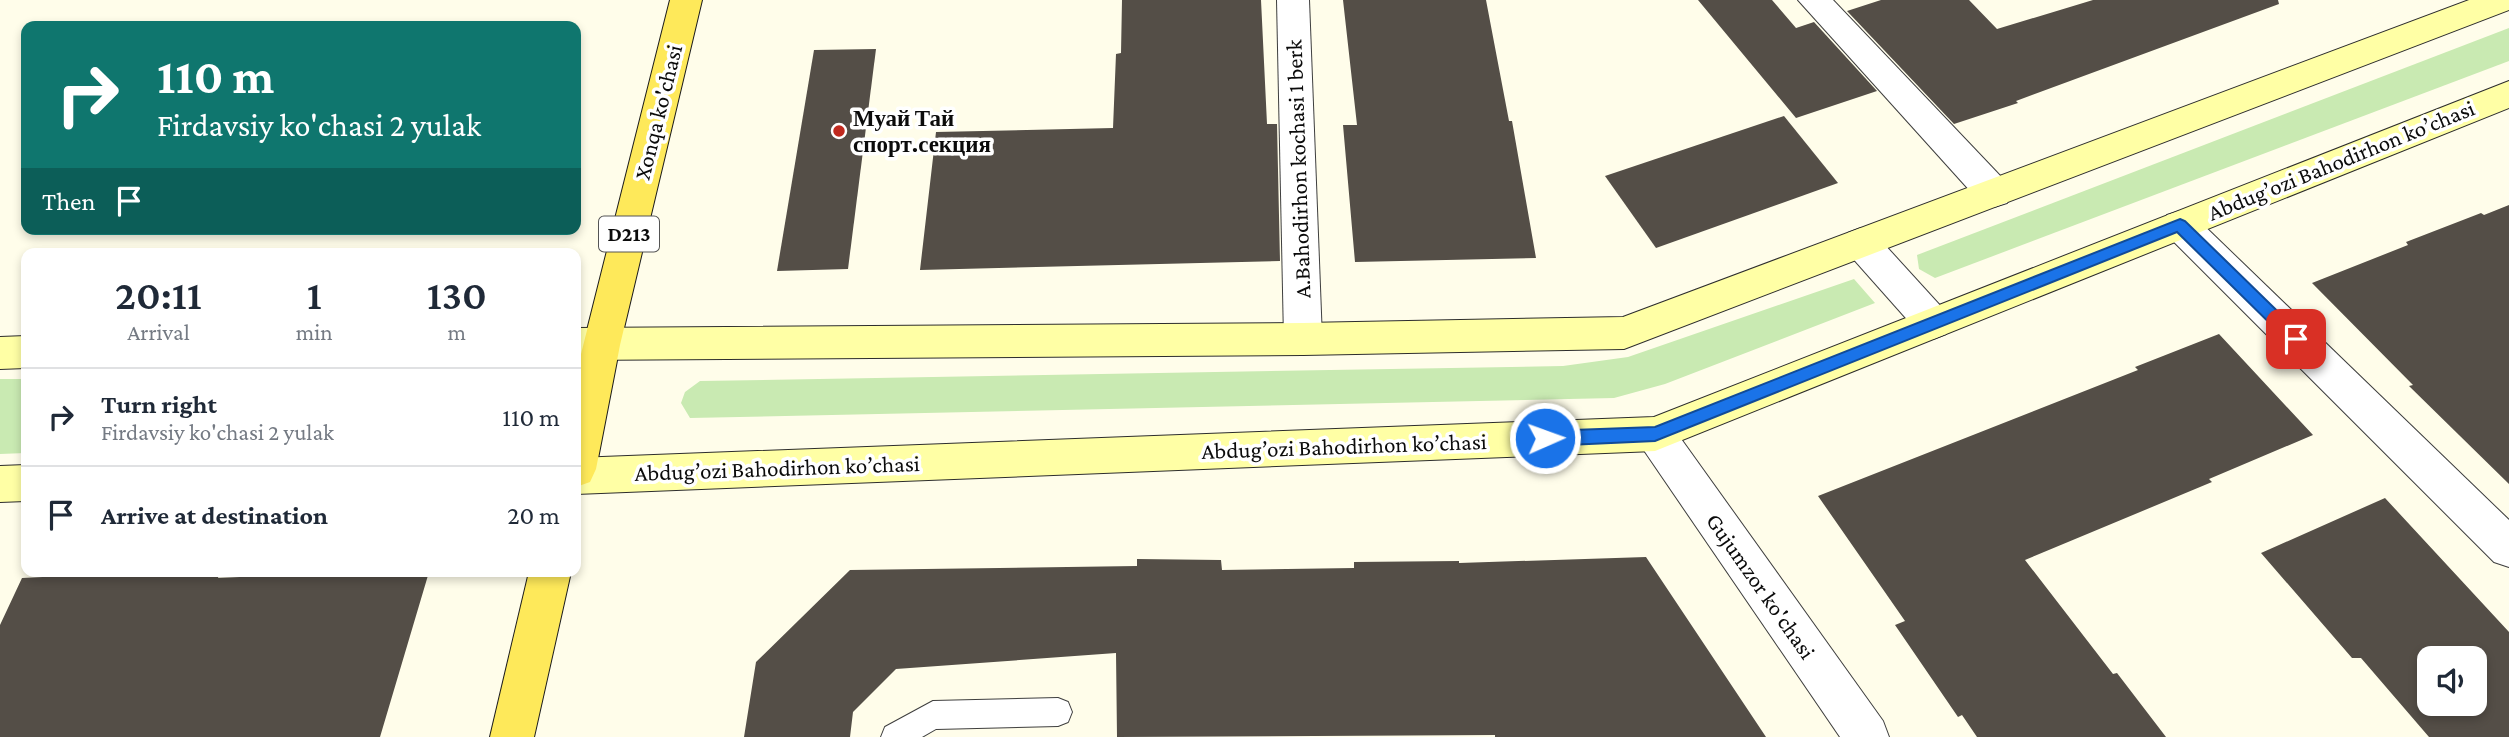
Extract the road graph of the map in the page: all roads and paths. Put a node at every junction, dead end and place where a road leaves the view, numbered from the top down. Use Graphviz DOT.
graph roads {
  1 [pos="685,0"];
  2 [pos="1293,0"];
  3 [pos="1814,0"];
  4 [pos="2502,0"];
  5 [pos="2509,94"];
  6 [pos="1994,193"];
  7 [pos="2180,225"];
  8 [pos="1861,243"];
  9 [pos="1933,323"];
  10 [pos="1303,339"];
  11 [pos="588,344"];
  12 [pos="21,352"];
  13 [pos="0,353"];
  14 [pos="581,417"];
  15 [pos="1655,434"];
  16 [pos="581,476"];
  17 [pos="21,483"];
  18 [pos="0,484"];
  19 [pos="2509,548"];
  20 [pos="549,577"];
  21 [pos="1058,712"];
  22 [pos="512,737"];
  23 [pos="895,737"];
  24 [pos="1867,737"];
  1 -- 11 [label="main road, Xonqa ko'chasi / D213"];
  2 -- 10 [label="street, A.Bahodirhon kochasi 1 berk"];
  3 -- 6 [label="street"];
  4 -- 6 [label="main road"];
  5 -- 7 [label="main road, Abdug’ozi Bahodirhon ko’chasi"];
  6 -- 8 [label="main road"];
  7 -- 9 [label="main road, Abdug’ozi Bahodirhon ko’chasi"];
  7 -- 19 [label="street"];
  8 -- 9 [label="street"];
  8 -- 10 [label="main road"];
  9 -- 15 [label="main road, Abdug’ozi Bahodirhon ko’chasi"];
  10 -- 11 [label="main road"];
  11 -- 14 [label="main road, Xonqa ko'chasi / D213"];
  12 -- 13 [label="main road"];
  15 -- 16 [label="main road, Abdug’ozi Bahodirhon ko’chasi"];
  15 -- 24 [label="street, Gujumzor ko'chasi"];
  17 -- 18 [label="main road"];
  20 -- 22 [label="main road"];
  21 -- 23 [label="lane"];
}
